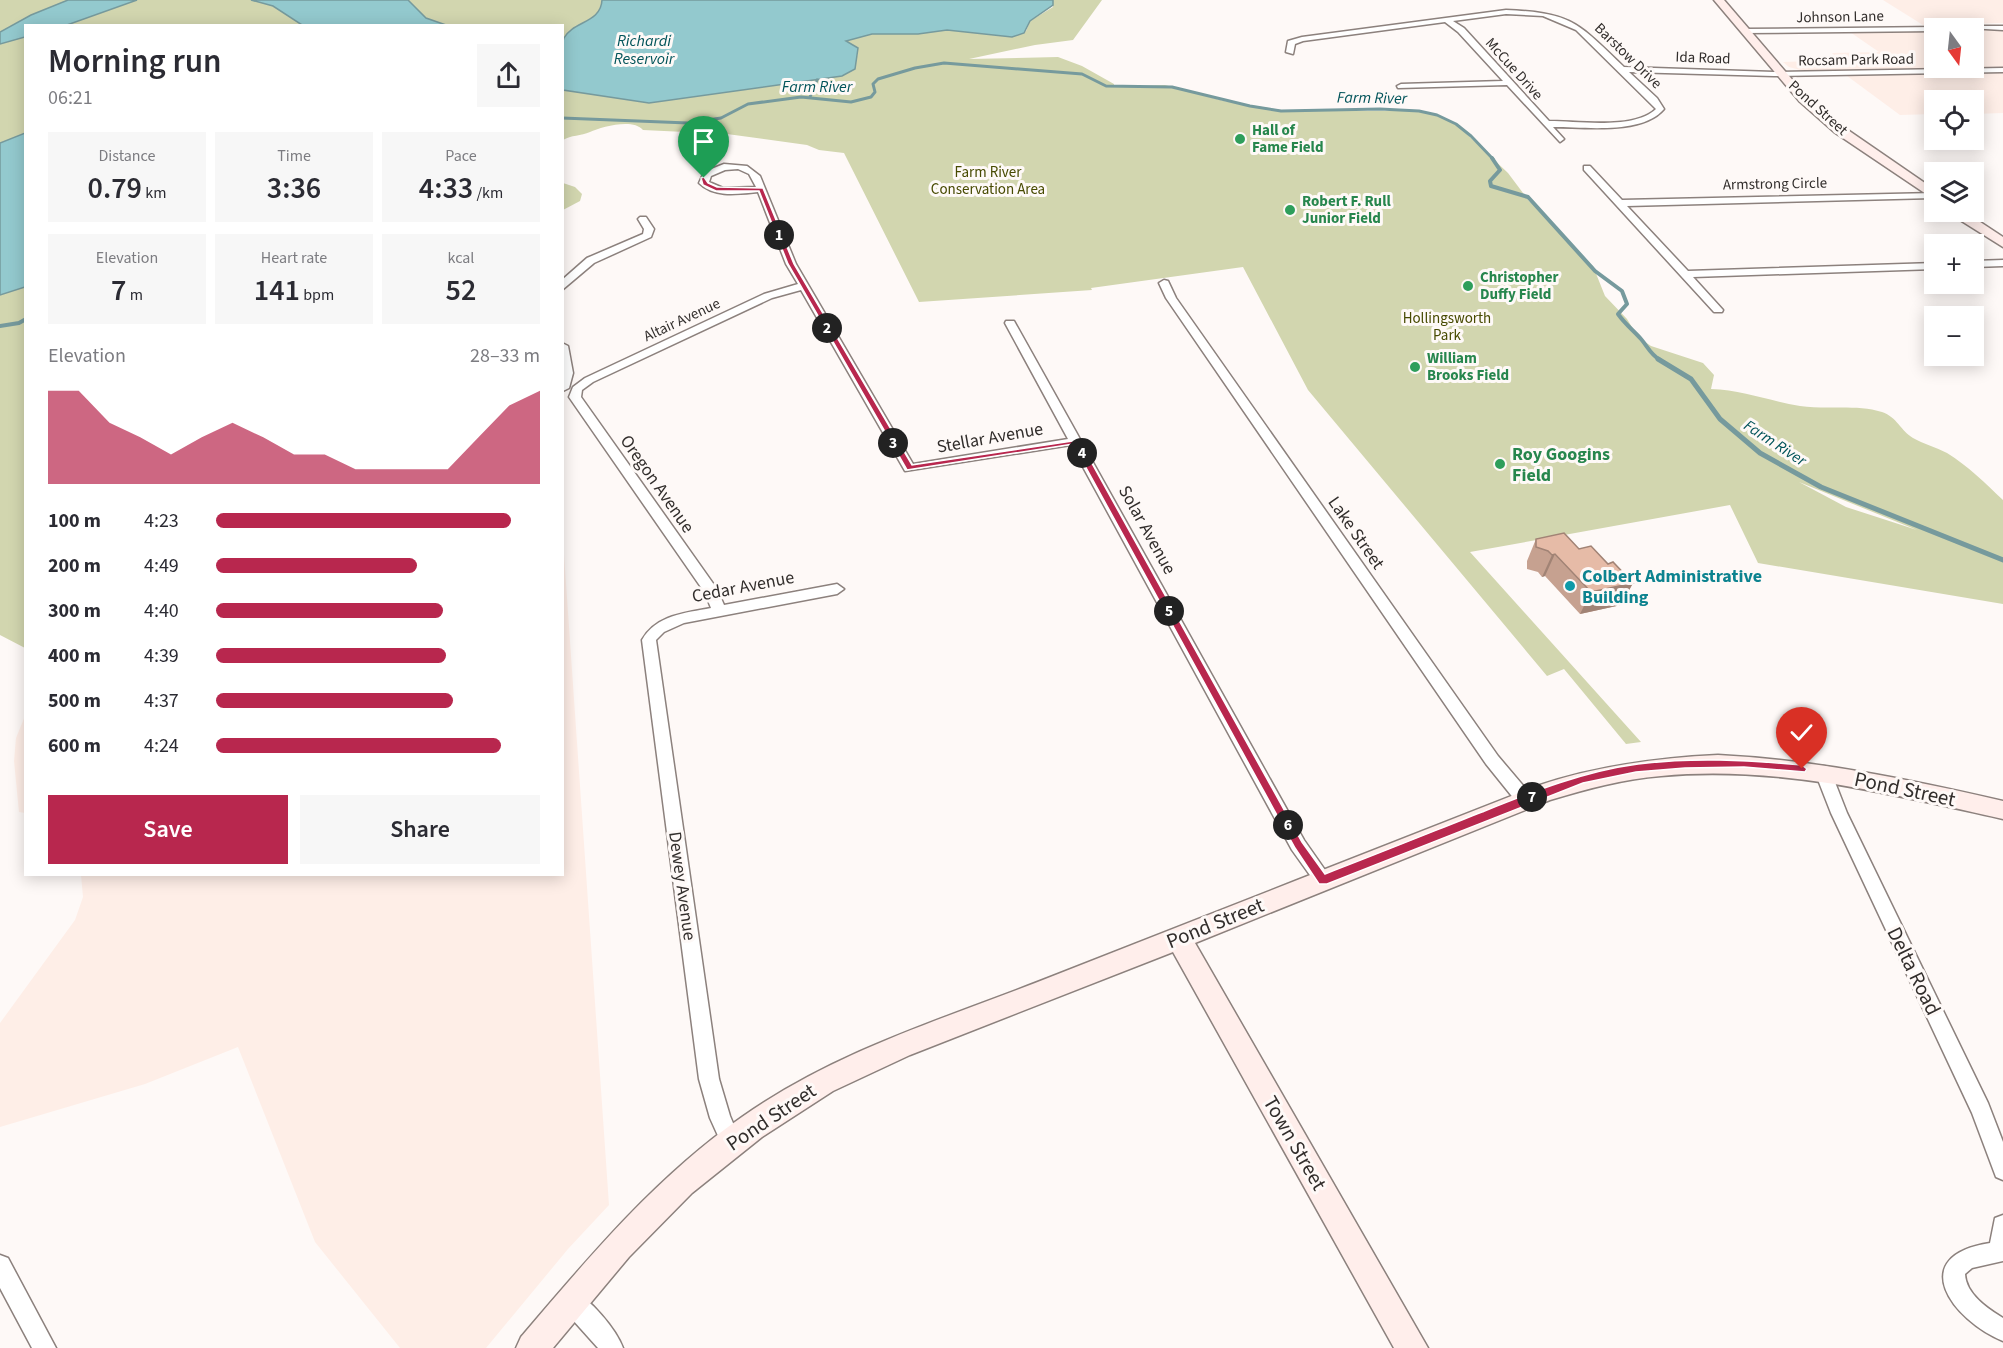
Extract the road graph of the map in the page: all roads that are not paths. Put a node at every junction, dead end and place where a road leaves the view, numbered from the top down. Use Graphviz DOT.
graph roads {
  1 [pos="1719,0"];
  2 [pos="1447,20"];
  3 [pos="1984,28"];
  4 [pos="2003,28"];
  5 [pos="1924,29"];
  6 [pos="1745,31"];
  7 [pos="1290,52"];
  8 [pos="1623,69"];
  9 [pos="2003,70"];
  10 [pos="1781,74"];
  11 [pos="1509,83"];
  12 [pos="1401,86"];
  13 [pos="1546,124"];
  14 [pos="1560,139"];
  15 [pos="1587,168"];
  16 [pos="761,189"];
  17 [pos="1924,189"];
  18 [pos="1924,196"];
  19 [pos="1619,203"];
  20 [pos="643,219"];
  21 [pos="1972,222"];
  22 [pos="2003,243"];
  23 [pos="2003,263"];
  24 [pos="1984,264"];
  25 [pos="1924,266"];
  26 [pos="1685,274"];
  27 [pos="1164,283"];
  28 [pos="564,284"];
  29 [pos="803,286"];
  30 [pos="1718,310"];
  31 [pos="1010,323"];
  32 [pos="564,357"];
  33 [pos="564,384"];
  34 [pos="564,388"];
  35 [pos="577,389"];
  36 [pos="1076,441"];
  37 [pos="837,589"];
  38 [pos="719,611"];
  39 [pos="657,629"];
  40 [pos="1823,772"];
  41 [pos="1525,800"];
  42 [pos="2003,810"];
  43 [pos="1323,880"];
  44 [pos="1178,938"];
  45 [pos="731,1142"];
  46 [pos="2003,1170"];
  47 [pos="2003,1226"];
  48 [pos="2001,1255"];
  49 [pos="0,1266"];
  50 [pos="571,1301"];
  51 [pos="2003,1330"];
  52 [pos="45,1348"];
  53 [pos="532,1348"];
  54 [pos="612,1348"];
  55 [pos="1412,1348"];
  1 -- 6 [label="main road, Pond Street"];
  2 -- 7 [label="street, Barstow Drive"];
  2 -- 8 [label="street, Barstow Drive"];
  2 -- 11 [label="street, McCue Drive"];
  3 -- 4 [label="street"];
  5 -- 6 [label="street, Johnson Lane"];
  6 -- 10 [label="main road, Pond Street"];
  8 -- 10 [label="street, Ida Road"];
  8 -- 13 [label="street, Barstow Drive"];
  9 -- 10 [label="street, Rocsam Park Road"];
  10 -- 17 [label="main road, Pond Street"];
  11 -- 12 [label="street"];
  11 -- 13 [label="street, McCue Drive"];
  13 -- 14 [label="street, McCue Drive"];
  15 -- 19 [label="street"];
  16 -- 16 [label="street"];
  16 -- 29 [label="street"];
  18 -- 19 [label="street, Armstrong Circle"];
  19 -- 26 [label="street"];
  20 -- 28 [label="street"];
  21 -- 22 [label="main road"];
  23 -- 24 [label="street"];
  25 -- 26 [label="street"];
  26 -- 30 [label="street"];
  27 -- 41 [label="street, Lake Street"];
  29 -- 35 [label="street, Altair Avenue"];
  29 -- 36 [label="street, Stellar Avenue"];
  31 -- 36 [label="street, Solar Avenue"];
  32 -- 33 [label="street"];
  34 -- 35 [label="street"];
  35 -- 38 [label="street, Oregon Avenue"];
  36 -- 43 [label="street, Solar Avenue"];
  37 -- 38 [label="street, Cedar Avenue"];
  38 -- 39 [label="street, Cedar Avenue"];
  39 -- 45 [label="street, Dewey Avenue"];
  40 -- 41 [label="main road, Pond Street"];
  40 -- 42 [label="main road, Pond Street"];
  40 -- 46 [label="street, Delta Road"];
  41 -- 43 [label="main road, Pond Street"];
  43 -- 44 [label="main road, Pond Street"];
  44 -- 45 [label="main road, Pond Street"];
  44 -- 55 [label="main road, Town Street"];
  45 -- 50 [label="main road, Pond Street"];
  47 -- 48 [label="street"];
  48 -- 51 [label="street"];
  49 -- 52 [label="street"];
  50 -- 53 [label="main road, Pond Street"];
  50 -- 54 [label="street"];
}
